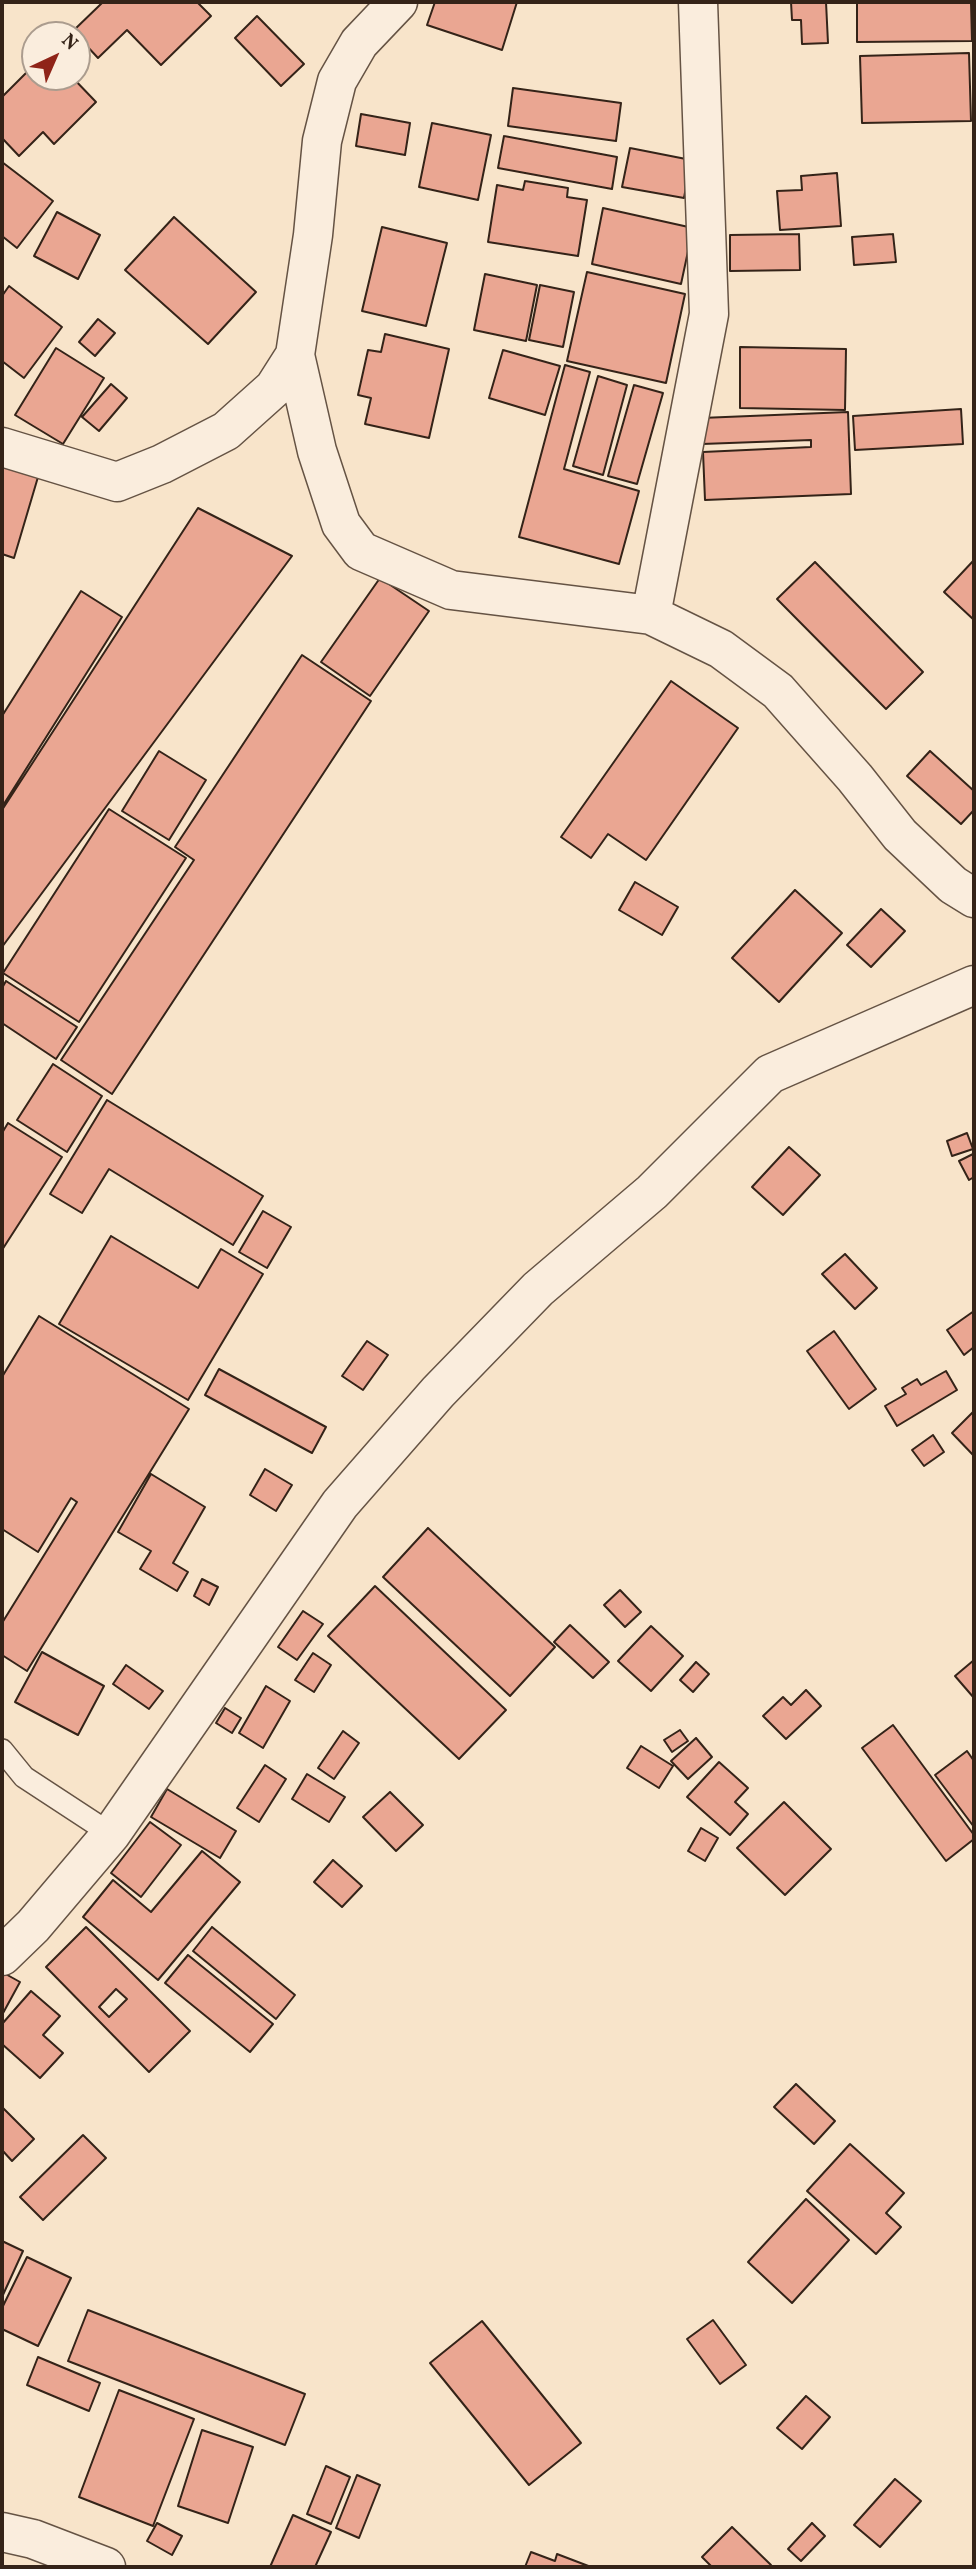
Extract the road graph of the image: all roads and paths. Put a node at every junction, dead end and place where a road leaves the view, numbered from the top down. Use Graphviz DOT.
graph roads {
  1 [pos="398,2"];
  2 [pos="698,2"];
  3 [pos="296,355"];
  4 [pos="2,447"];
  5 [pos="651,615"];
  6 [pos="974,898"];
  7 [pos="974,985"];
  8 [pos="2,1750"];
  9 [pos="111,1834"];
  10 [pos="2,1956"];
  11 [pos="2,2532"];
  12 [pos="107,2567"];
  1 -- 3 [label="street"];
  2 -- 5 [label="street"];
  3 -- 4 [label="street"];
  3 -- 5 [label="street"];
  5 -- 6 [label="street"];
  7 -- 9 [label="street"];
  8 -- 9 [label="lane"];
  9 -- 10 [label="street"];
  11 -- 12 [label="street"];
}
